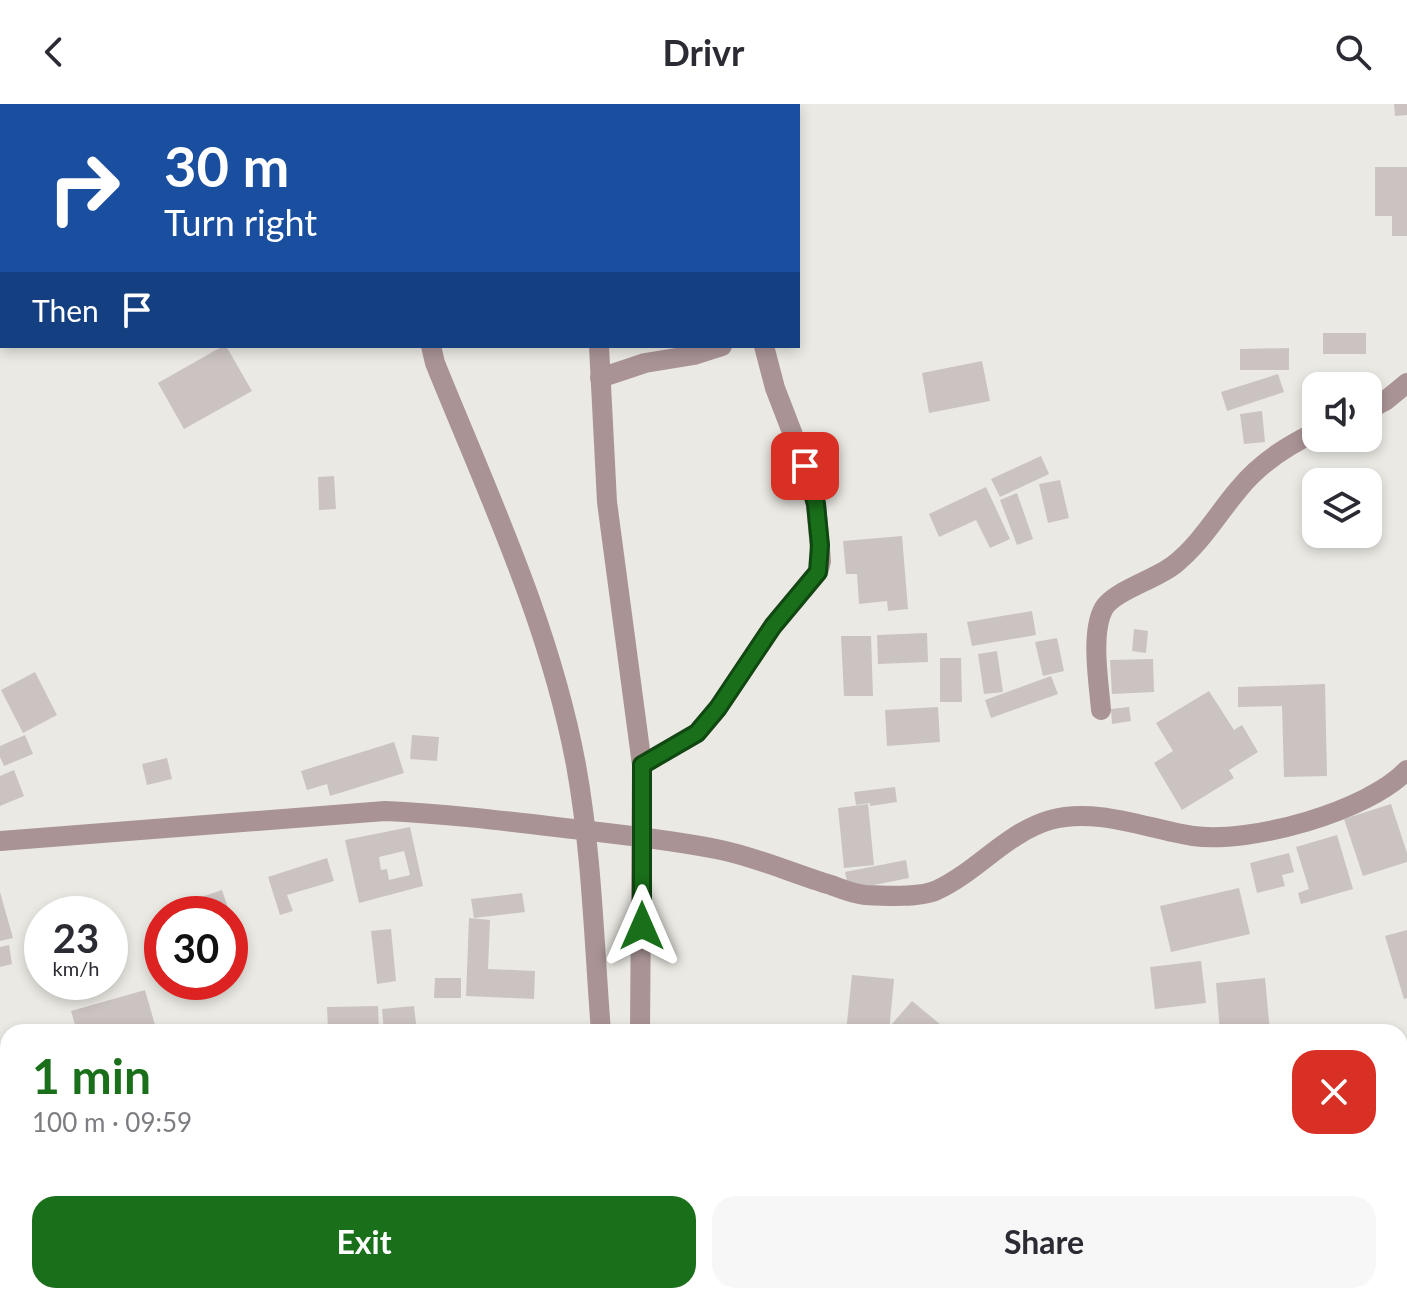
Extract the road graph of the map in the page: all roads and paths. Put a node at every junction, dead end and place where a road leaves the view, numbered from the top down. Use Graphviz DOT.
graph roads {
  1 [pos="431,348"];
  2 [pos="599,348"];
  3 [pos="717,348"];
  4 [pos="765,348"];
  5 [pos="600,378"];
  6 [pos="1407,383"];
  7 [pos="1382,403"];
  8 [pos="1302,440"];
  9 [pos="1101,710"];
  10 [pos="642,765"];
  11 [pos="1407,770"];
  12 [pos="587,830"];
  13 [pos="642,837"];
  14 [pos="0,841"];
  15 [pos="600,1024"];
  16 [pos="640,1024"];
  1 -- 12 [label="street"];
  2 -- 5 [label="street"];
  3 -- 5 [label="street"];
  4 -- 10 [label="street"];
  5 -- 10 [label="street"];
  6 -- 7 [label="street"];
  8 -- 9 [label="street"];
  10 -- 13 [label="street"];
  11 -- 13 [label="street"];
  12 -- 13 [label="street"];
  12 -- 14 [label="street"];
  12 -- 15 [label="street"];
  13 -- 16 [label="street"];
}
